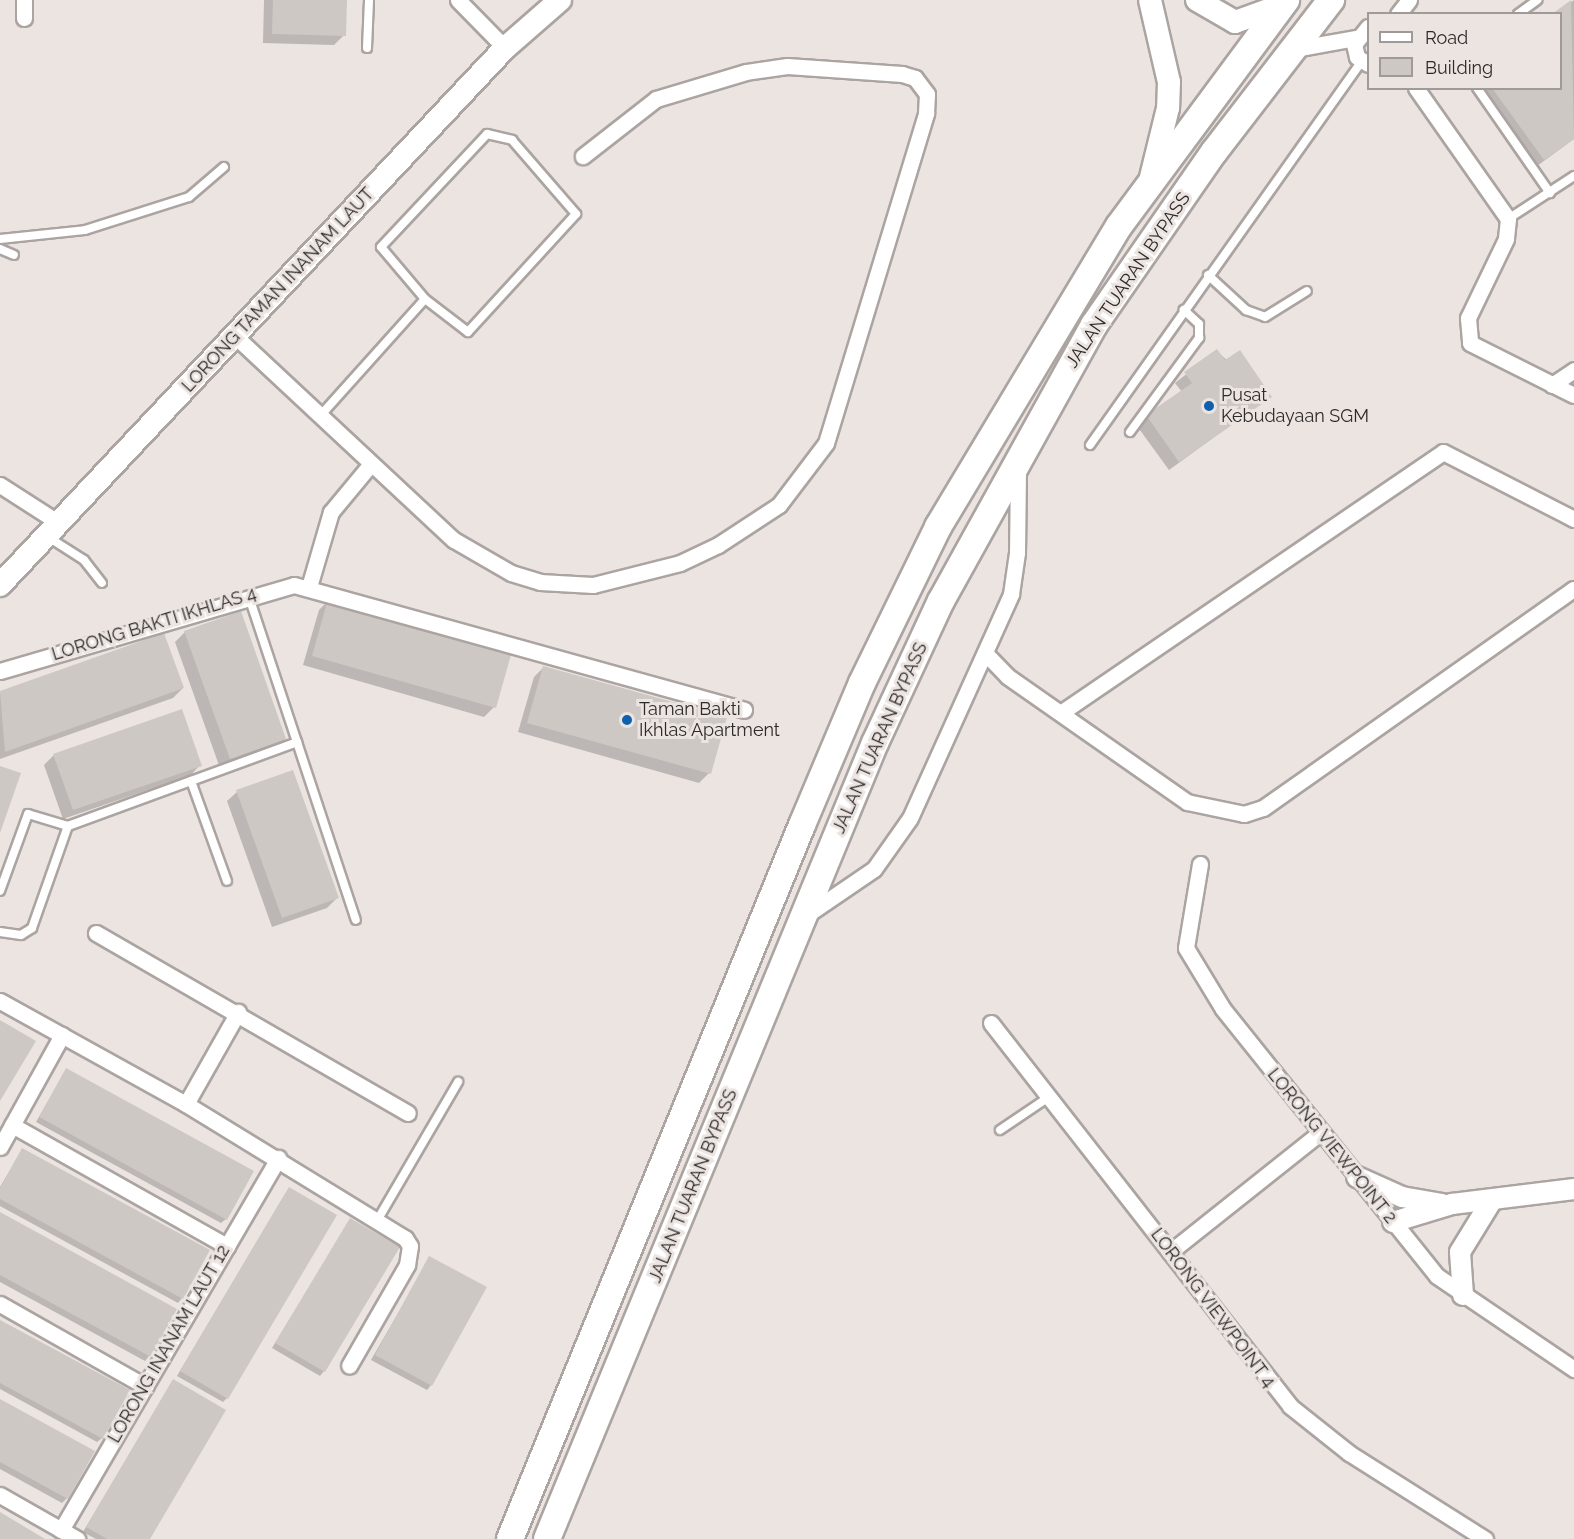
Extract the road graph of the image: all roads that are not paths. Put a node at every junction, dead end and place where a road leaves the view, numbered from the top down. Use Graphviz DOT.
graph roads {
  1 [pos="24,0"];
  2 [pos="369,0"];
  3 [pos="458,0"];
  4 [pos="560,0"];
  5 [pos="1150,0"];
  6 [pos="1197,0"];
  7 [pos="1331,0"];
  8 [pos="1537,0"];
  9 [pos="1284,2"];
  10 [pos="1521,12"];
  11 [pos="24,18"];
  12 [pos="1367,28"];
  13 [pos="1356,38"];
  14 [pos="367,48"];
  15 [pos="505,48"];
  16 [pos="1291,50"];
  17 [pos="1365,63"];
  18 [pos="1417,90"];
  19 [pos="1478,90"];
  20 [pos="583,156"];
  21 [pos="224,167"];
  22 [pos="1574,176"];
  23 [pos="1151,177"];
  24 [pos="1550,194"];
  25 [pos="1508,219"];
  26 [pos="0,239"];
  27 [pos="0,249"];
  28 [pos="14,255"];
  29 [pos="1208,275"];
  30 [pos="1307,291"];
  31 [pos="425,299"];
  32 [pos="1184,310"];
  33 [pos="235,336"];
  34 [pos="1574,370"];
  35 [pos="1552,385"];
  36 [pos="1574,395"];
  37 [pos="321,416"];
  38 [pos="1130,432"];
  39 [pos="1090,445"];
  40 [pos="1018,455"];
  41 [pos="370,465"];
  42 [pos="0,485"];
  43 [pos="1574,519"];
  44 [pos="50,528"];
  45 [pos="102,584"];
  46 [pos="0,585"];
  47 [pos="309,587"];
  48 [pos="1574,589"];
  49 [pos="248,594"];
  50 [pos="986,654"];
  51 [pos="0,671"];
  52 [pos="977,674"];
  53 [pos="1007,676"];
  54 [pos="744,710"];
  55 [pos="1062,712"];
  56 [pos="297,742"];
  57 [pos="191,781"];
  58 [pos="69,826"];
  59 [pos="1200,864"];
  60 [pos="227,881"];
  61 [pos="0,891"];
  62 [pos="803,917"];
  63 [pos="356,920"];
  64 [pos="0,932"];
  65 [pos="96,933"];
  66 [pos="0,1001"];
  67 [pos="238,1012"];
  68 [pos="991,1023"];
  69 [pos="62,1035"];
  70 [pos="458,1082"];
  71 [pos="1049,1098"];
  72 [pos="186,1104"];
  73 [pos="408,1113"];
  74 [pos="12,1125"];
  75 [pos="1000,1130"];
  76 [pos="1321,1132"];
  77 [pos="0,1146"];
  78 [pos="278,1158"];
  79 [pos="1357,1177"];
  80 [pos="1574,1189"];
  81 [pos="1492,1200"];
  82 [pos="1452,1204"];
  83 [pos="378,1219"];
  84 [pos="1393,1222"];
  85 [pos="227,1246"];
  86 [pos="1170,1252"];
  87 [pos="1464,1295"];
  88 [pos="0,1304"];
  89 [pos="349,1366"];
  90 [pos="1574,1369"];
  91 [pos="145,1386"];
  92 [pos="0,1495"];
  93 [pos="61,1530"];
  94 [pos="77,1539"];
  95 [pos="510,1539"];
  96 [pos="547,1539"];
  97 [pos="1485,1539"];
  1 -- 11 [label="street"];
  2 -- 14 [label="lane"];
  3 -- 15 [label="street"];
  4 -- 15 [label="main road, LORONG TAMAN INANAM LAUT"];
  5 -- 23 [label="main road"];
  6 -- 9 [label="main road"];
  7 -- 16 [label="highway, JALAN TUARAN BYPASS"];
  8 -- 10 [label="lane"];
  9 -- 23 [label="highway, JALAN TUARAN BYPASS"];
  12 -- 13 [label="street"];
  13 -- 16 [label="street"];
  13 -- 17 [label="street"];
  15 -- 33 [label="main road, LORONG TAMAN INANAM LAUT"];
  16 -- 40 [label="highway, JALAN TUARAN BYPASS"];
  17 -- 29 [label="lane"];
  18 -- 25 [label="street"];
  19 -- 24 [label="lane"];
  20 -- 41 [label="street"];
  21 -- 26 [label="lane"];
  22 -- 24 [label="lane"];
  23 -- 95 [label="highway, JALAN TUARAN BYPASS"];
  24 -- 25 [label="lane"];
  25 -- 35 [label="street"];
  27 -- 28 [label="lane"];
  29 -- 30 [label="lane"];
  29 -- 32 [label="lane"];
  31 -- 31 [label="lane"];
  31 -- 37 [label="lane"];
  32 -- 38 [label="lane"];
  32 -- 39 [label="lane"];
  33 -- 37 [label="street"];
  33 -- 44 [label="main road, LORONG TAMAN INANAM LAUT"];
  34 -- 35 [label="street"];
  35 -- 36 [label="street"];
  37 -- 41 [label="street"];
  40 -- 50 [label="street"];
  40 -- 62 [label="highway, JALAN TUARAN BYPASS"];
  41 -- 47 [label="street"];
  42 -- 44 [label="street"];
  43 -- 55 [label="street"];
  44 -- 45 [label="lane"];
  44 -- 46 [label="main road, LORONG TAMAN INANAM LAUT"];
  47 -- 49 [label="street, LORONG BAKTI IKHLAS 4"];
  47 -- 54 [label="street, LORONG BAKTI IKHLAS 4"];
  48 -- 55 [label="street"];
  49 -- 51 [label="street, LORONG BAKTI IKHLAS 4"];
  49 -- 56 [label="lane"];
  50 -- 52 [label="street"];
  50 -- 53 [label="street"];
  52 -- 53 [label="street"];
  52 -- 62 [label="street"];
  53 -- 55 [label="street"];
  56 -- 57 [label="lane"];
  56 -- 63 [label="lane"];
  57 -- 58 [label="lane"];
  57 -- 60 [label="lane"];
  58 -- 61 [label="lane"];
  58 -- 64 [label="lane"];
  59 -- 76 [label="street, LORONG VIEWPOINT 2"];
  62 -- 96 [label="highway, JALAN TUARAN BYPASS"];
  65 -- 67 [label="street"];
  66 -- 69 [label="street"];
  67 -- 72 [label="street"];
  67 -- 73 [label="street"];
  68 -- 71 [label="street, LORONG VIEWPOINT 4"];
  69 -- 72 [label="street"];
  69 -- 74 [label="street"];
  70 -- 83 [label="lane"];
  71 -- 75 [label="lane"];
  71 -- 86 [label="street, LORONG VIEWPOINT 4"];
  72 -- 78 [label="street"];
  74 -- 77 [label="street"];
  74 -- 85 [label="street"];
  76 -- 79 [label="street, LORONG VIEWPOINT 2"];
  76 -- 86 [label="street"];
  78 -- 83 [label="street"];
  78 -- 85 [label="street, LORONG INANAM LAUT 12"];
  79 -- 82 [label="street"];
  79 -- 84 [label="street, LORONG VIEWPOINT 2"];
  80 -- 81 [label="street"];
  81 -- 82 [label="street"];
  81 -- 87 [label="street"];
  82 -- 84 [label="street"];
  83 -- 89 [label="street"];
  84 -- 87 [label="street, LORONG VIEWPOINT 2"];
  85 -- 91 [label="street, LORONG INANAM LAUT 12"];
  86 -- 97 [label="street, LORONG VIEWPOINT 4"];
  87 -- 90 [label="street, LORONG VIEWPOINT 2"];
  88 -- 91 [label="street"];
  91 -- 93 [label="street, LORONG INANAM LAUT 12"];
  92 -- 93 [label="street"];
  93 -- 94 [label="street"];
}
